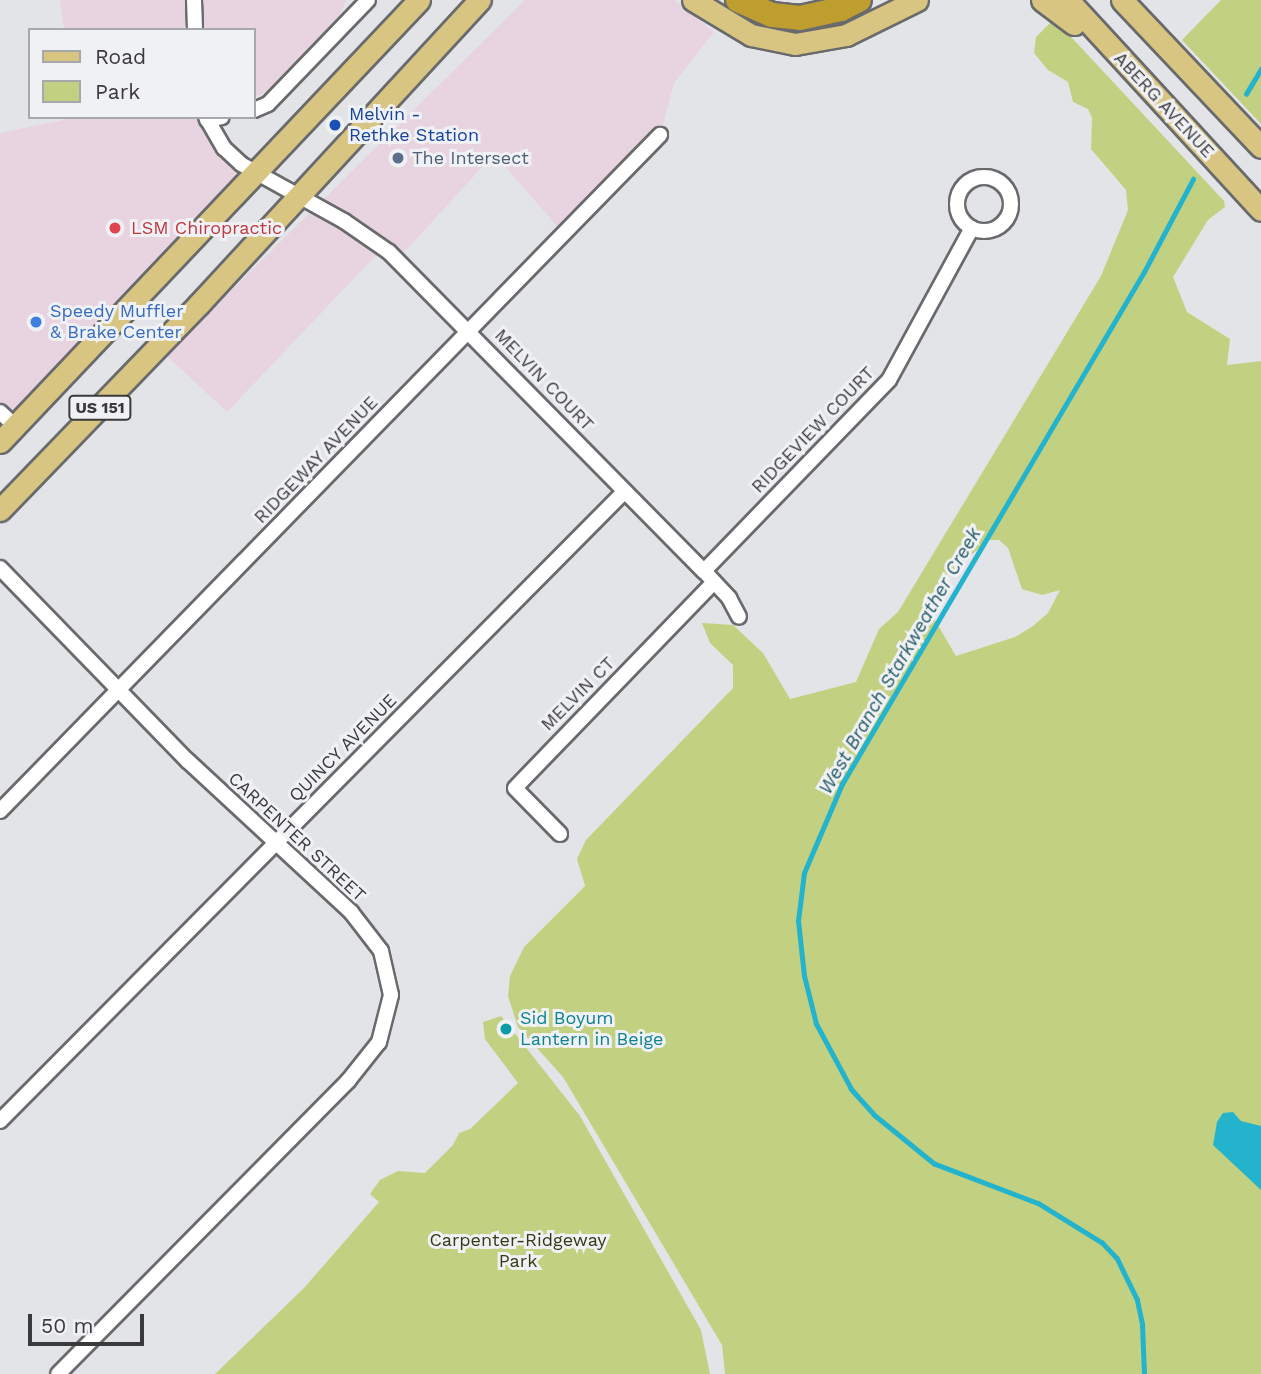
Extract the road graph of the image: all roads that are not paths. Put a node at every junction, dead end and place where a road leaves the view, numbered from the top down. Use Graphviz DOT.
graph roads {
  1 [pos="194,0"];
  2 [pos="368,0"];
  3 [pos="419,0"];
  4 [pos="480,0"];
  5 [pos="694,0"];
  6 [pos="738,0"];
  7 [pos="859,0"];
  8 [pos="917,0"];
  9 [pos="1042,0"];
  10 [pos="1068,0"];
  11 [pos="1122,0"];
  12 [pos="195,28"];
  13 [pos="256,109"];
  14 [pos="1172,116"];
  15 [pos="212,119"];
  16 [pos="660,135"];
  17 [pos="1261,147"];
  18 [pos="256,173"];
  19 [pos="298,197"];
  20 [pos="1261,210"];
  21 [pos="972,228"];
  22 [pos="470,331"];
  23 [pos="5,427"];
  24 [pos="625,491"];
  25 [pos="0,510"];
  26 [pos="0,568"];
  27 [pos="704,571"];
  28 [pos="714,582"];
  29 [pos="738,617"];
  30 [pos="121,687"];
  31 [pos="0,811"];
  32 [pos="560,834"];
  33 [pos="277,842"];
  34 [pos="0,1121"];
  35 [pos="58,1374"];
  1 -- 12 [label="street"];
  2 -- 13 [label="street"];
  3 -- 18 [label="main road, US 151"];
  4 -- 19 [label="main road, US 151"];
  5 -- 8 [label="main road"];
  6 -- 7 [label="highway"];
  9 -- 14 [label="main road"];
  10 -- 14 [label="main road, ABERG AVENUE"];
  11 -- 17 [label="main road"];
  14 -- 20 [label="main road, ABERG AVENUE"];
  15 -- 18 [label="street, MELVIN COURT"];
  16 -- 22 [label="street, RIDGEWAY AVENUE"];
  18 -- 19 [label="street, MELVIN COURT"];
  18 -- 23 [label="main road, US 151"];
  19 -- 22 [label="street, MELVIN COURT"];
  19 -- 25 [label="main road, US 151"];
  21 -- 27 [label="street, RIDGEVIEW COURT"];
  22 -- 24 [label="street, MELVIN COURT"];
  22 -- 30 [label="street, RIDGEWAY AVENUE"];
  24 -- 27 [label="street, MELVIN COURT"];
  24 -- 33 [label="street, QUINCY AVENUE"];
  26 -- 30 [label="street, CARPENTER STREET"];
  27 -- 28 [label="street, MELVIN COURT"];
  28 -- 29 [label="street, MELVIN COURT"];
  28 -- 32 [label="street, MELVIN CT"];
  30 -- 31 [label="street, RIDGEWAY AVENUE"];
  30 -- 33 [label="street, CARPENTER STREET"];
  33 -- 34 [label="street, QUINCY AVENUE"];
  33 -- 35 [label="street, CARPENTER STREET"];
}
